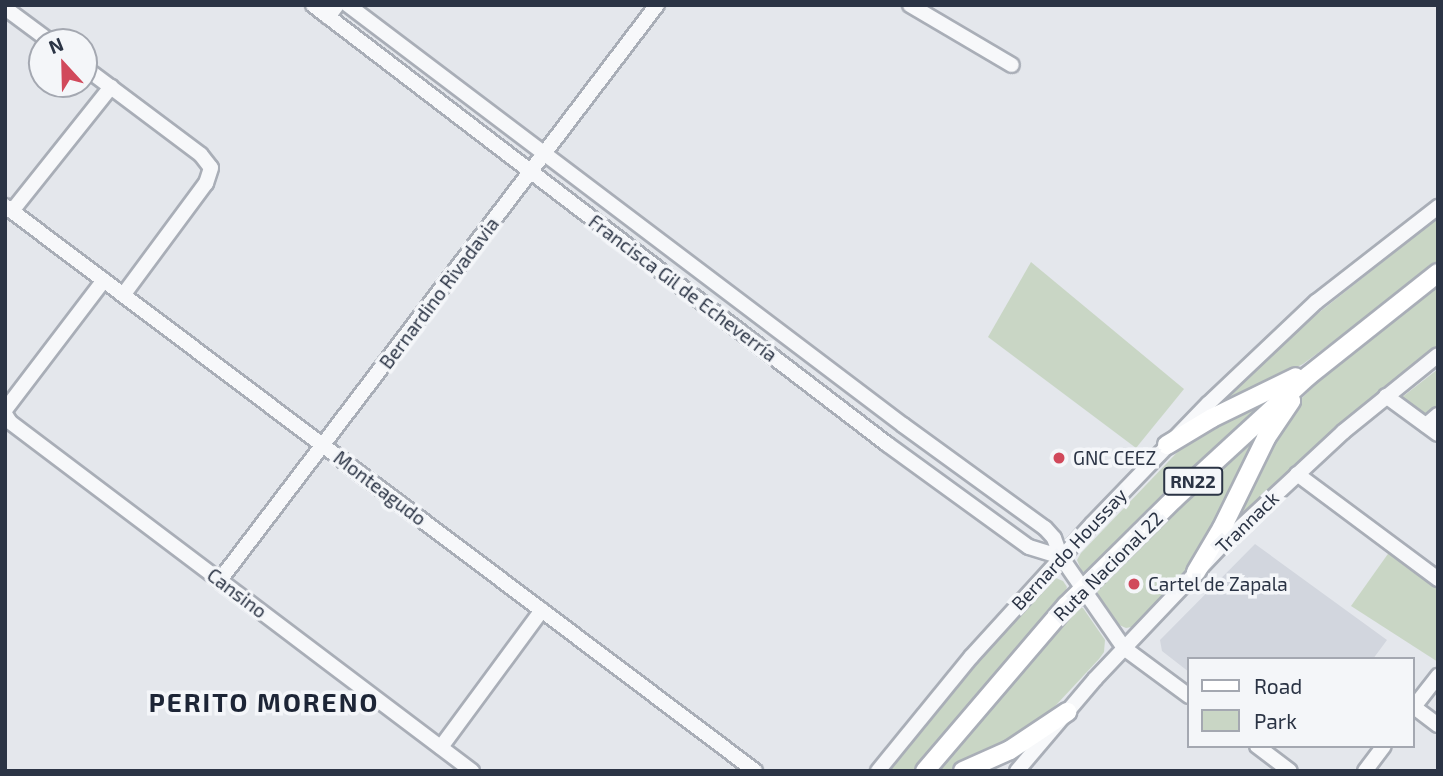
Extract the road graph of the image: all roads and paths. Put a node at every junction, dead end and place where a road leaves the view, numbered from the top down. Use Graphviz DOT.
graph roads {
  1 [pos="313,5"];
  2 [pos="348,5"];
  3 [pos="657,5"];
  4 [pos="910,5"];
  5 [pos="5,8"];
  6 [pos="333,11"];
  7 [pos="32,28"];
  8 [pos="1012,65"];
  9 [pos="98,77"];
  10 [pos="111,87"];
  11 [pos="544,154"];
  12 [pos="531,172"];
  13 [pos="1438,207"];
  14 [pos="9,209"];
  15 [pos="1438,273"];
  16 [pos="104,280"];
  17 [pos="123,295"];
  18 [pos="1352,340"];
  19 [pos="1438,355"];
  20 [pos="1308,376"];
  21 [pos="1386,396"];
  22 [pos="5,412"];
  23 [pos="1438,415"];
  24 [pos="903,425"];
  25 [pos="1432,430"];
  26 [pos="887,444"];
  27 [pos="323,445"];
  28 [pos="1167,445"];
  29 [pos="1297,474"];
  30 [pos="1060,557"];
  31 [pos="1196,572"];
  32 [pos="1438,579"];
  33 [pos="220,580"];
  34 [pos="1083,590"];
  35 [pos="542,610"];
  36 [pos="1124,648"];
  37 [pos="1438,676"];
  38 [pos="1188,695"];
  39 [pos="1415,707"];
  40 [pos="1415,709"];
  41 [pos="1067,712"];
  42 [pos="1438,725"];
  43 [pos="442,747"];
  44 [pos="1260,748"];
  45 [pos="1382,748"];
  46 [pos="472,771"];
  47 [pos="755,771"];
  48 [pos="878,771"];
  49 [pos="925,771"];
  50 [pos="963,771"];
  51 [pos="1017,771"];
  52 [pos="1290,771"];
  53 [pos="1365,771"];
  1 -- 6 [label="street, Francisca Gil de Echeverría"];
  2 -- 11 [label="street, Francisca Gil de Echeverría"];
  3 -- 11 [label="street, Bernardino Rivadavia"];
  4 -- 8 [label="street"];
  5 -- 7 [label="street"];
  6 -- 12 [label="street, Francisca Gil de Echeverría"];
  9 -- 10 [label="street"];
  10 -- 14 [label="street"];
  10 -- 17 [label="street"];
  11 -- 12 [label="street, Bernardino Rivadavia"];
  11 -- 24 [label="street, Francisca Gil de Echeverría"];
  12 -- 26 [label="street, Francisca Gil de Echeverría"];
  12 -- 27 [label="street, Bernardino Rivadavia"];
  13 -- 28 [label="street, Bernardo Houssay"];
  14 -- 16 [label="street, Monteagudo"];
  15 -- 18 [label="main road, Ruta Nacional 22 / RN22"];
  16 -- 17 [label="street, Monteagudo"];
  16 -- 22 [label="street"];
  17 -- 27 [label="street, Monteagudo"];
  18 -- 20 [label="main road, Ruta Nacional 22 / RN22"];
  18 -- 28 [label="main road"];
  19 -- 21 [label="street, Trannack"];
  20 -- 31 [label="main road"];
  20 -- 34 [label="main road, Ruta Nacional 22 / RN22"];
  21 -- 25 [label="street"];
  21 -- 29 [label="street, Trannack"];
  22 -- 33 [label="street, Cansino"];
  23 -- 25 [label="street"];
  24 -- 26 [label="street"];
  24 -- 30 [label="street, Francisca Gil de Echeverría"];
  26 -- 30 [label="street, Francisca Gil de Echeverría"];
  27 -- 33 [label="street, Bernardino Rivadavia"];
  27 -- 35 [label="street, Monteagudo"];
  28 -- 30 [label="street, Bernardo Houssay"];
  29 -- 31 [label="street, Trannack"];
  29 -- 32 [label="street"];
  30 -- 34 [label="street, Francisca Gil de Echeverría"];
  30 -- 48 [label="street, Bernardo Houssay"];
  31 -- 36 [label="street, Trannack"];
  33 -- 43 [label="street, Cansino"];
  34 -- 36 [label="street, Francisca Gil de Echeverría"];
  34 -- 49 [label="main road, Ruta Nacional 22 / RN22"];
  35 -- 43 [label="street"];
  35 -- 47 [label="street, Monteagudo"];
  36 -- 38 [label="street, Francisca Gil de Echeverría"];
  36 -- 41 [label="street, Trannack"];
  37 -- 39 [label="street"];
  40 -- 42 [label="street"];
  41 -- 50 [label="main road"];
  41 -- 51 [label="street, Trannack"];
  43 -- 46 [label="street, Cansino"];
  44 -- 52 [label="street"];
  45 -- 53 [label="street"];
}
